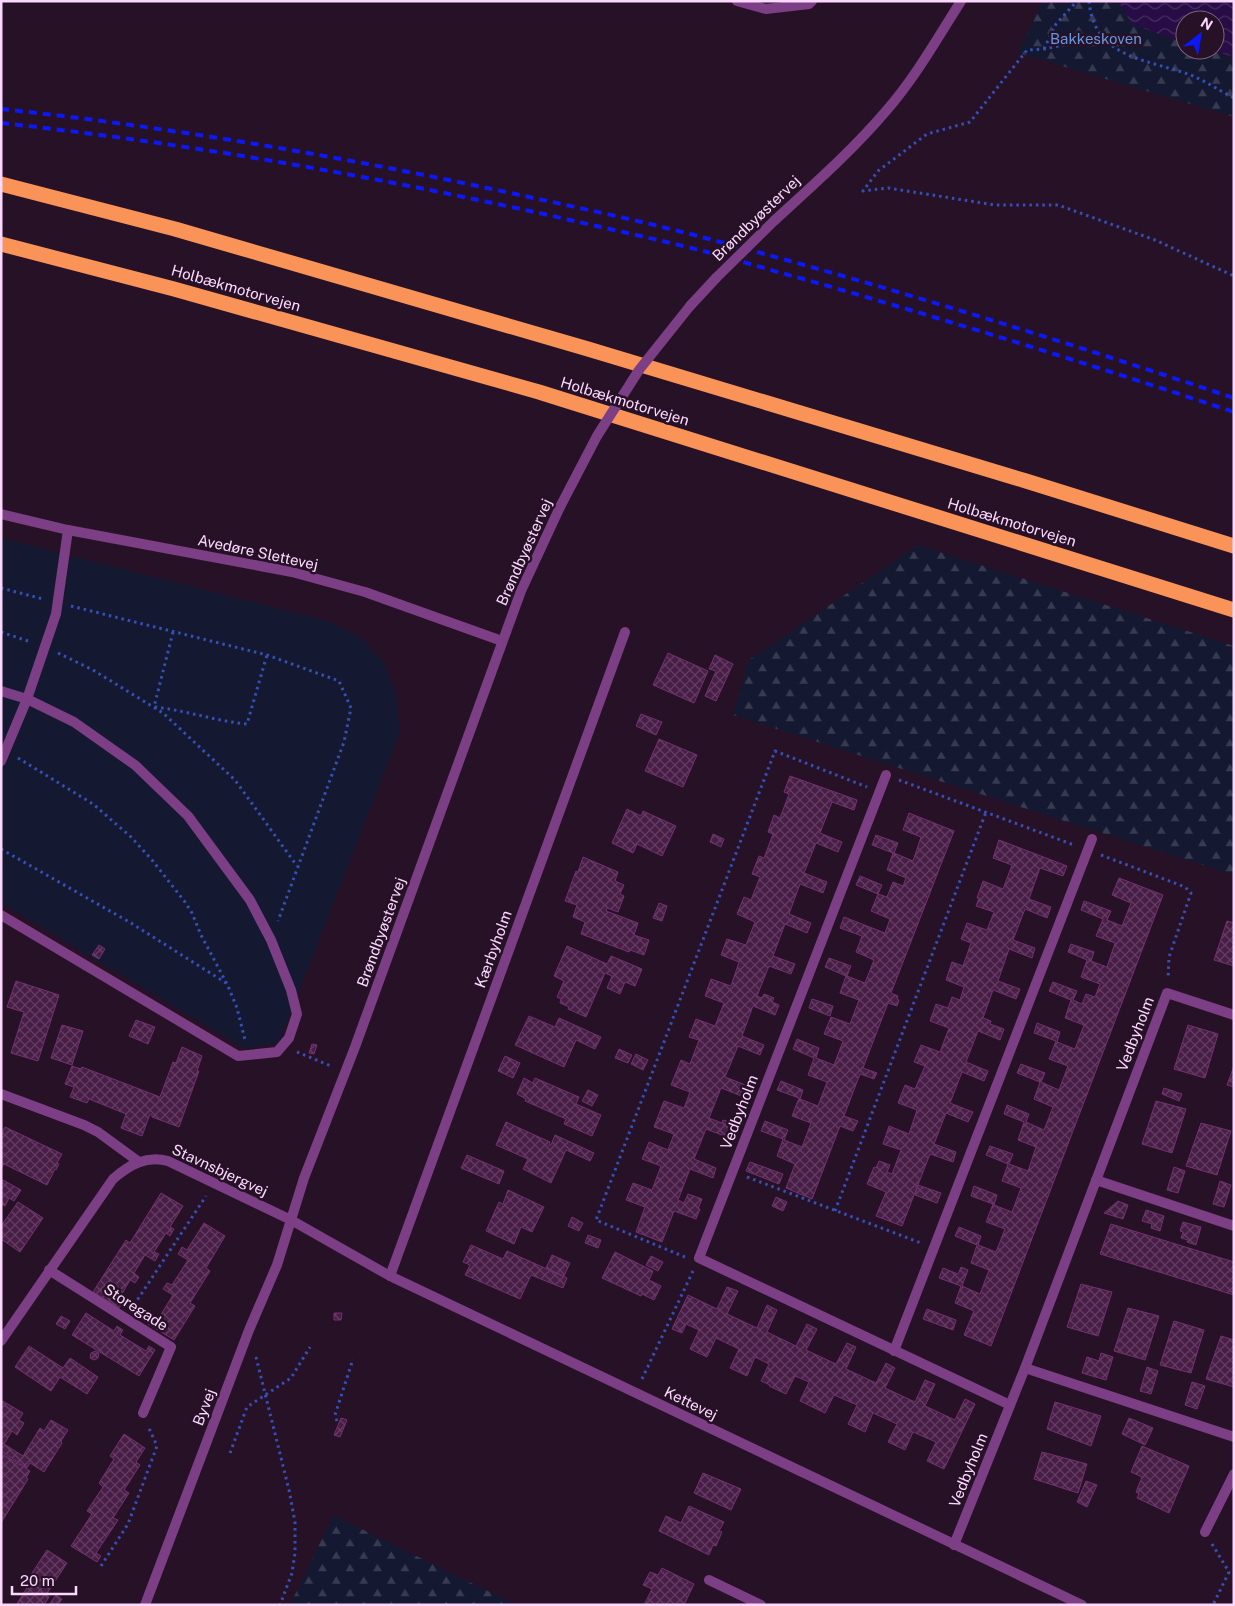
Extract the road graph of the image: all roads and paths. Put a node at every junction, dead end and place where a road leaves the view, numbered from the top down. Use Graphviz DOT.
graph roads {
  1 [pos="737,1"];
  2 [pos="812,1"];
  3 [pos="961,1"];
  4 [pos="1077,1"];
  5 [pos="1089,1"];
  6 [pos="1103,37"];
  7 [pos="1044,49"];
  8 [pos="1234,98"];
  9 [pos="1,184"];
  10 [pos="1,244"];
  11 [pos="1234,276"];
  12 [pos="1,514"];
  13 [pos="68,530"];
  14 [pos="1234,546"];
  15 [pos="1,588"];
  16 [pos="58,603"];
  17 [pos="1234,610"];
  18 [pos="1,632"];
  19 [pos="173,632"];
  20 [pos="625,632"];
  21 [pos="502,641"];
  22 [pos="44,647"];
  23 [pos="267,655"];
  24 [pos="1,690"];
  25 [pos="27,698"];
  26 [pos="154,707"];
  27 [pos="3,758"];
  28 [pos="886,775"];
  29 [pos="879,792"];
  30 [pos="986,812"];
  31 [pos="1092,839"];
  32 [pos="1,849"];
  33 [pos="297,866"];
  34 [pos="1,915"];
  35 [pos="271,940"];
  36 [pos="227,983"];
  37 [pos="1234,1015"];
  38 [pos="283,1045"];
  39 [pos="250,1055"];
  40 [pos="345,1073"];
  41 [pos="1,1094"];
  42 [pos="139,1162"];
  43 [pos="732,1171"];
  44 [pos="1096,1180"];
  45 [pos="214,1183"];
  46 [pos="835,1210"];
  47 [pos="291,1220"];
  48 [pos="1234,1226"];
  49 [pos="934,1248"];
  50 [pos="699,1258"];
  51 [pos="50,1270"];
  52 [pos="390,1276"];
  53 [pos="126,1318"];
  54 [pos="249,1330"];
  55 [pos="1,1341"];
  56 [pos="310,1346"];
  57 [pos="894,1351"];
  58 [pos="353,1359"];
  59 [pos="1025,1368"];
  60 [pos="635,1393"];
  61 [pos="266,1395"];
  62 [pos="1010,1405"];
  63 [pos="143,1414"];
  64 [pos="337,1421"];
  65 [pos="1234,1436"];
  66 [pos="230,1453"];
  67 [pos="1234,1474"];
  68 [pos="1205,1532"];
  69 [pos="954,1545"];
  70 [pos="101,1566"];
  71 [pos="709,1580"];
  72 [pos="145,1605"];
  73 [pos="280,1605"];
  74 [pos="761,1605"];
  75 [pos="1082,1605"];
  76 [pos="1213,1605"];
  1 -- 2 [label="street"];
  3 -- 21 [label="street, Brøndbyøstervej, bridge"];
  4 -- 7 [label="path"];
  5 -- 6 [label="path"];
  6 -- 7 [label="path"];
  6 -- 8 [label="path"];
  7 -- 11 [label="path"];
  9 -- 14 [label="highway"];
  10 -- 17 [label="highway, Holbækmotorvejen"];
  12 -- 13 [label="street, Avedøre Slettevej"];
  13 -- 16 [label="street"];
  13 -- 21 [label="street, Avedøre Slettevej"];
  15 -- 16 [label="path"];
  16 -- 19 [label="path"];
  16 -- 22 [label="street"];
  18 -- 22 [label="path"];
  19 -- 23 [label="path"];
  19 -- 26 [label="path"];
  20 -- 52 [label="street, Kærbyholm"];
  21 -- 40 [label="street, Brøndbyøstervej"];
  22 -- 25 [label="street"];
  22 -- 26 [label="path"];
  23 -- 26 [label="path"];
  23 -- 33 [label="path"];
  24 -- 25 [label="street"];
  25 -- 27 [label="street"];
  25 -- 35 [label="street"];
  26 -- 33 [label="path"];
  27 -- 36 [label="path"];
  28 -- 29 [label="street, Vedbyholm"];
  29 -- 43 [label="street, Vedbyholm"];
  29 -- 50 [label="path"];
  30 -- 46 [label="path"];
  31 -- 49 [label="street"];
  32 -- 36 [label="path"];
  33 -- 35 [label="path"];
  34 -- 39 [label="street"];
  35 -- 38 [label="street"];
  36 -- 39 [label="path"];
  37 -- 44 [label="street, Vedbyholm"];
  38 -- 39 [label="street"];
  38 -- 40 [label="path"];
  40 -- 47 [label="street, Brøndbyøstervej"];
  41 -- 42 [label="street"];
  42 -- 45 [label="street, Stavnsbjergvej"];
  42 -- 51 [label="street"];
  43 -- 46 [label="path"];
  43 -- 50 [label="street, Vedbyholm"];
  44 -- 48 [label="street"];
  44 -- 59 [label="street, Vedbyholm"];
  45 -- 47 [label="street, Stavnsbjergvej"];
  45 -- 53 [label="path"];
  46 -- 49 [label="path"];
  47 -- 52 [label="street, Kettevej"];
  47 -- 54 [label="street, Byvej"];
  49 -- 57 [label="street"];
  50 -- 57 [label="street"];
  50 -- 60 [label="path"];
  51 -- 53 [label="street, Storegade"];
  51 -- 55 [label="street"];
  52 -- 60 [label="street, Kettevej"];
  53 -- 63 [label="street, Storegade"];
  54 -- 61 [label="path"];
  54 -- 72 [label="street, Byvej"];
  56 -- 61 [label="path"];
  57 -- 62 [label="street"];
  58 -- 64 [label="path"];
  59 -- 62 [label="street, Vedbyholm"];
  59 -- 65 [label="street"];
  60 -- 69 [label="street, Kettevej"];
  61 -- 66 [label="path"];
  61 -- 73 [label="path"];
  62 -- 69 [label="street, Vedbyholm"];
  63 -- 70 [label="path"];
  67 -- 68 [label="street"];
  68 -- 76 [label="path"];
  69 -- 75 [label="street, Kettevej"];
  71 -- 74 [label="street"];
}
